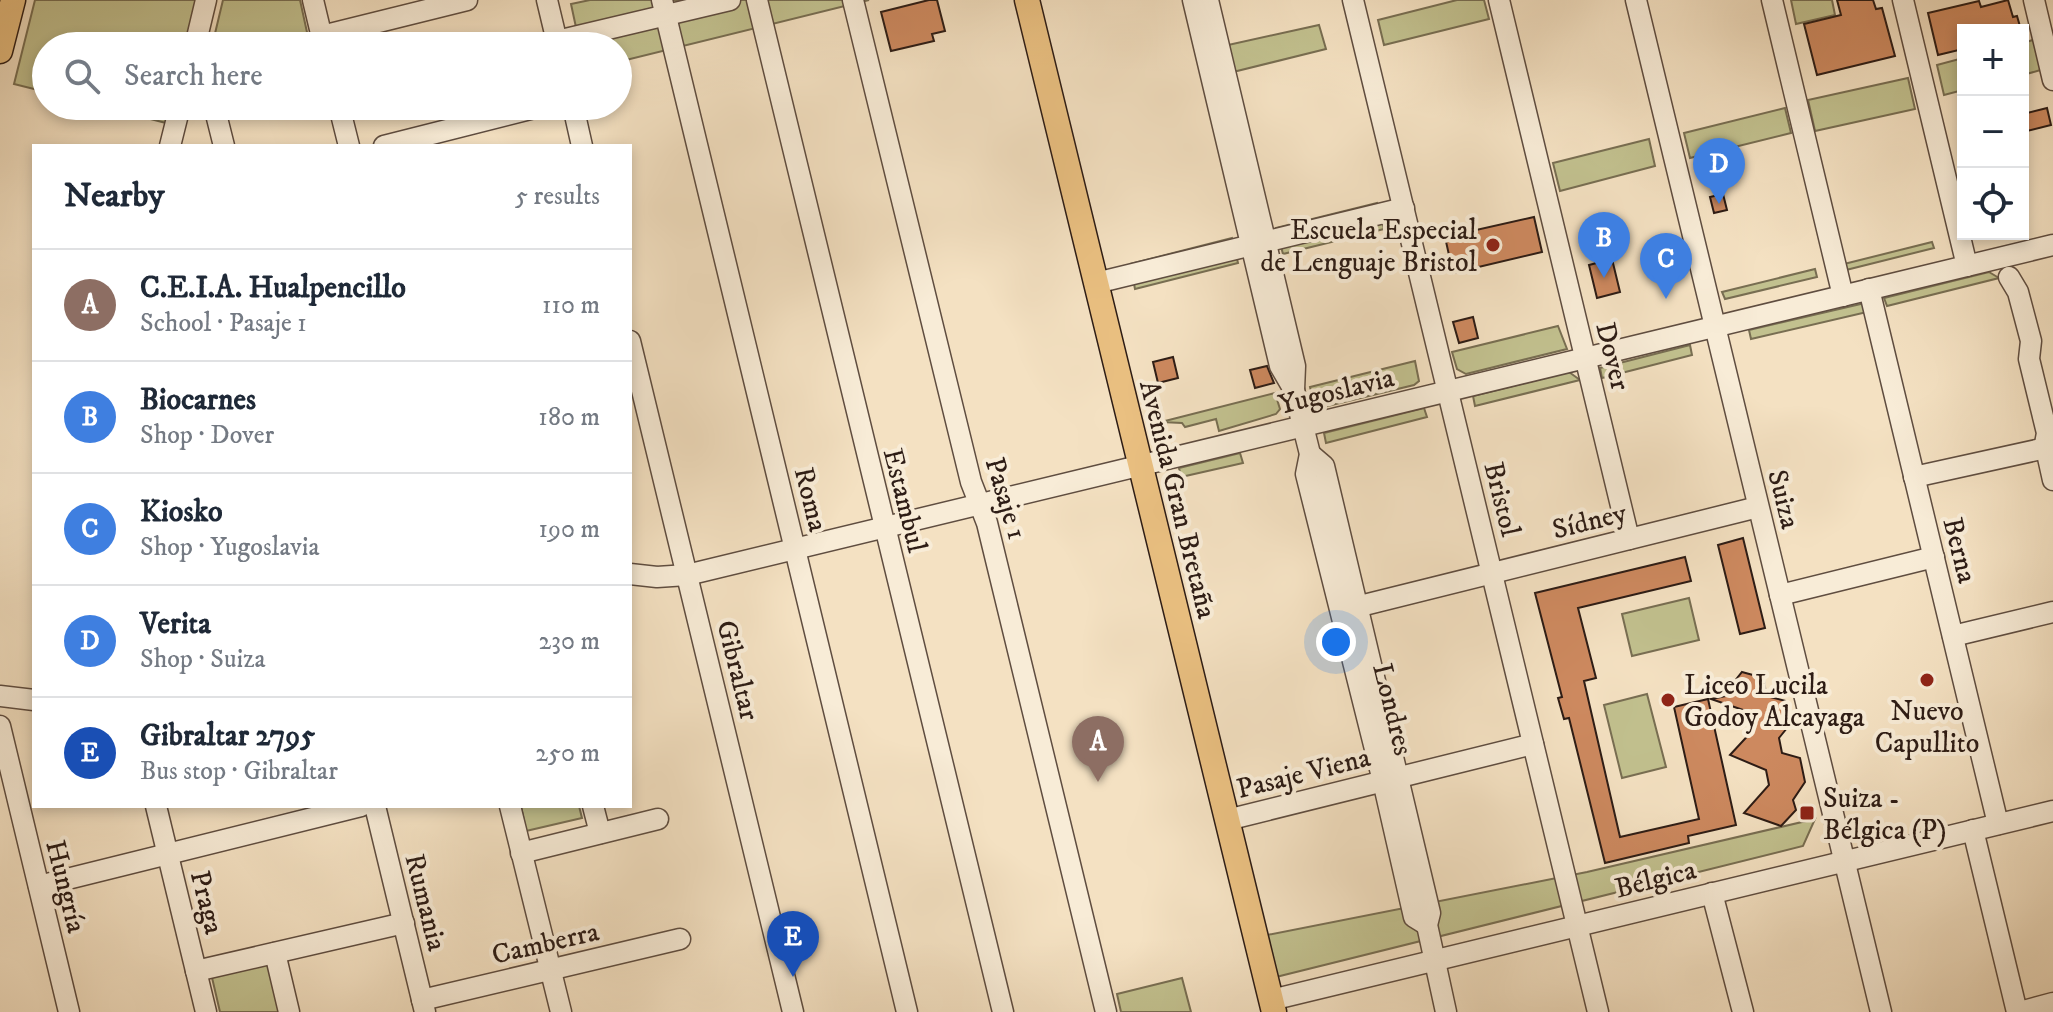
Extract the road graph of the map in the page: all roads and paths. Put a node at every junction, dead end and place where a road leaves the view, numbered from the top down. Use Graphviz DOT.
graph roads {
  1 [pos="13,0"];
  2 [pos="206,0"];
  3 [pos="313,0"];
  4 [pos="467,0"];
  5 [pos="547,0"];
  6 [pos="730,0"];
  7 [pos="757,0"];
  8 [pos="853,0"];
  9 [pos="1027,0"];
  10 [pos="1193,0"];
  11 [pos="1208,0"];
  12 [pos="1353,0"];
  13 [pos="1499,0"];
  14 [pos="1636,0"];
  15 [pos="1772,0"];
  16 [pos="1903,0"];
  17 [pos="2034,0"];
  18 [pos="664,8"];
  19 [pos="198,32"];
  20 [pos="321,32"];
  21 [pos="355,32"];
  22 [pos="555,32"];
  23 [pos="593,32"];
  24 [pos="0,51"];
  25 [pos="2053,80"];
  26 [pos="176,120"];
  27 [pos="218,120"];
  28 [pos="342,120"];
  29 [pos="487,120"];
  30 [pos="576,120"];
  31 [pos="170,144"];
  32 [pos="224,144"];
  33 [pos="348,144"];
  34 [pos="392,144"];
  35 [pos="582,144"];
  36 [pos="1404,208"];
  37 [pos="1258,243"];
  38 [pos="2053,245"];
  39 [pos="2004,257"];
  40 [pos="1967,266"];
  41 [pos="1096,283"];
  42 [pos="1869,289"];
  43 [pos="1843,296"];
  44 [pos="1715,327"];
  45 [pos="632,349"];
  46 [pos="1586,358"];
  47 [pos="1448,391"];
  48 [pos="1303,426"];
  49 [pos="2049,440"];
  50 [pos="1140,465"];
  51 [pos="1914,477"];
  52 [pos="2053,480"];
  53 [pos="980,504"];
  54 [pos="1758,507"];
  55 [pos="884,527"];
  56 [pos="1629,539"];
  57 [pos="795,549"];
  58 [pos="1934,557"];
  59 [pos="1492,573"];
  60 [pos="639,575"];
  61 [pos="687,575"];
  62 [pos="1780,595"];
  63 [pos="1350,608"];
  64 [pos="2053,612"];
  65 [pos="1953,636"];
  66 [pos="0,696"];
  67 [pos="32,698"];
  68 [pos="0,726"];
  69 [pos="1533,744"];
  70 [pos="1391,779"];
  71 [pos="156,808"];
  72 [pos="353,808"];
  73 [pos="375,808"];
  74 [pos="510,808"];
  75 [pos="594,808"];
  76 [pos="2053,811"];
  77 [pos="658,819"];
  78 [pos="1227,820"];
  79 [pos="1998,824"];
  80 [pos="1973,830"];
  81 [pos="600,833"];
  82 [pos="521,853"];
  83 [pos="167,854"];
  84 [pos="1845,861"];
  85 [pos="39,886"];
  86 [pos="1712,893"];
  87 [pos="404,923"];
  88 [pos="1577,926"];
  89 [pos="680,939"];
  90 [pos="275,953"];
  91 [pos="1435,960"];
  92 [pos="550,969"];
  93 [pos="196,971"];
  94 [pos="2053,1003"];
  95 [pos="424,1006"];
  96 [pos="1272,1006"];
  97 [pos="69,1012"];
  98 [pos="206,1012"];
  99 [pos="289,1012"];
  100 [pos="561,1012"];
  101 [pos="793,1012"];
  102 [pos="907,1012"];
  103 [pos="1003,1012"];
  104 [pos="1106,1012"];
  105 [pos="1446,1012"];
  106 [pos="1598,1012"];
  107 [pos="1743,1012"];
  108 [pos="1881,1012"];
  109 [pos="2018,1012"];
  1 -- 24 [label="main road"];
  2 -- 19 [label="street"];
  3 -- 20 [label="street"];
  4 -- 21 [label="street"];
  5 -- 22 [label="street"];
  6 -- 18 [label="street"];
  7 -- 55 [label="street, Estambul"];
  8 -- 53 [label="street, Pasaje 1"];
  9 -- 41 [label="main road, Avenida Gran Bretaña"];
  10 -- 37 [label="street, Londres"];
  11 -- 37 [label="street, Londres"];
  12 -- 36 [label="street, Bristol"];
  13 -- 46 [label="street, Dover"];
  14 -- 44 [label="street, Suiza"];
  15 -- 43 [label="street"];
  16 -- 40 [label="street"];
  17 -- 25 [label="street"];
  18 -- 23 [label="street"];
  18 -- 57 [label="street, Roma"];
  26 -- 31 [label="street"];
  27 -- 32 [label="street"];
  28 -- 33 [label="street"];
  29 -- 34 [label="street"];
  30 -- 35 [label="street"];
  36 -- 37 [label="street"];
  36 -- 47 [label="street, Bristol"];
  37 -- 41 [label="street"];
  37 -- 48 [label="street, Londres"];
  38 -- 39 [label="street, Yugoslavia"];
  39 -- 40 [label="street, Yugoslavia"];
  39 -- 49 [label="street"];
  40 -- 42 [label="street, Yugoslavia"];
  41 -- 50 [label="main road, Avenida Gran Bretaña"];
  42 -- 43 [label="street, Yugoslavia"];
  42 -- 51 [label="street, Berna"];
  43 -- 44 [label="street, Yugoslavia"];
  44 -- 46 [label="street, Yugoslavia"];
  44 -- 54 [label="street, Suiza"];
  45 -- 61 [label="street, Gibraltar"];
  46 -- 47 [label="street, Yugoslavia"];
  46 -- 56 [label="street, Dover"];
  47 -- 48 [label="street, Yugoslavia"];
  47 -- 59 [label="street, Bristol"];
  48 -- 50 [label="street, Yugoslavia"];
  48 -- 63 [label="street, Londres"];
  49 -- 51 [label="street"];
  49 -- 52 [label="street"];
  50 -- 53 [label="street, Yugoslavia"];
  50 -- 78 [label="main road, Avenida Gran Bretaña"];
  51 -- 58 [label="street, Berna"];
  53 -- 55 [label="street, Yugoslavia"];
  53 -- 104 [label="street, Pasaje 1"];
  54 -- 56 [label="street, Sídney"];
  54 -- 62 [label="street, Suiza"];
  55 -- 57 [label="street, Yugoslavia"];
  55 -- 103 [label="street, Estambul"];
  56 -- 59 [label="street, Sídney"];
  57 -- 61 [label="street, Yugoslavia"];
  57 -- 102 [label="street, Roma"];
  58 -- 62 [label="street"];
  58 -- 65 [label="street, Berna"];
  59 -- 63 [label="street, Sídney"];
  59 -- 69 [label="street, Bristol"];
  60 -- 61 [label="street, Yugoslavia"];
  61 -- 101 [label="street, Gibraltar"];
  62 -- 84 [label="street, Suiza"];
  63 -- 70 [label="street, Londres"];
  64 -- 65 [label="street"];
  65 -- 79 [label="street, Berna"];
  66 -- 67 [label="street"];
  68 -- 85 [label="street, Hungría"];
  69 -- 70 [label="street, Pasaje Viena"];
  69 -- 88 [label="street, Bristol"];
  70 -- 78 [label="street, Pasaje Viena"];
  70 -- 91 [label="street, Londres"];
  71 -- 83 [label="street, Praga"];
  72 -- 83 [label="street"];
  73 -- 87 [label="street, Rumania"];
  74 -- 82 [label="street"];
  75 -- 81 [label="street"];
  76 -- 79 [label="street, Bélgica"];
  77 -- 81 [label="street"];
  78 -- 96 [label="main road, Avenida Gran Bretaña"];
  79 -- 80 [label="street, Bélgica"];
  80 -- 84 [label="street, Bélgica"];
  80 -- 109 [label="street"];
  81 -- 82 [label="street"];
  82 -- 92 [label="street"];
  83 -- 85 [label="street"];
  83 -- 93 [label="street, Praga"];
  84 -- 86 [label="street, Bélgica"];
  84 -- 108 [label="street, Suiza"];
  85 -- 97 [label="street, Hungría"];
  86 -- 88 [label="street, Bélgica"];
  86 -- 107 [label="street"];
  87 -- 90 [label="street"];
  87 -- 95 [label="street, Rumania"];
  88 -- 91 [label="street, Bélgica"];
  88 -- 106 [label="street, Bristol"];
  89 -- 92 [label="street, Camberra"];
  90 -- 93 [label="street"];
  90 -- 99 [label="street"];
  91 -- 96 [label="street, Bélgica"];
  91 -- 105 [label="street, Londres"];
  92 -- 95 [label="street, Camberra"];
  92 -- 100 [label="street"];
  93 -- 98 [label="street, Praga"];
  94 -- 109 [label="street"];
}
